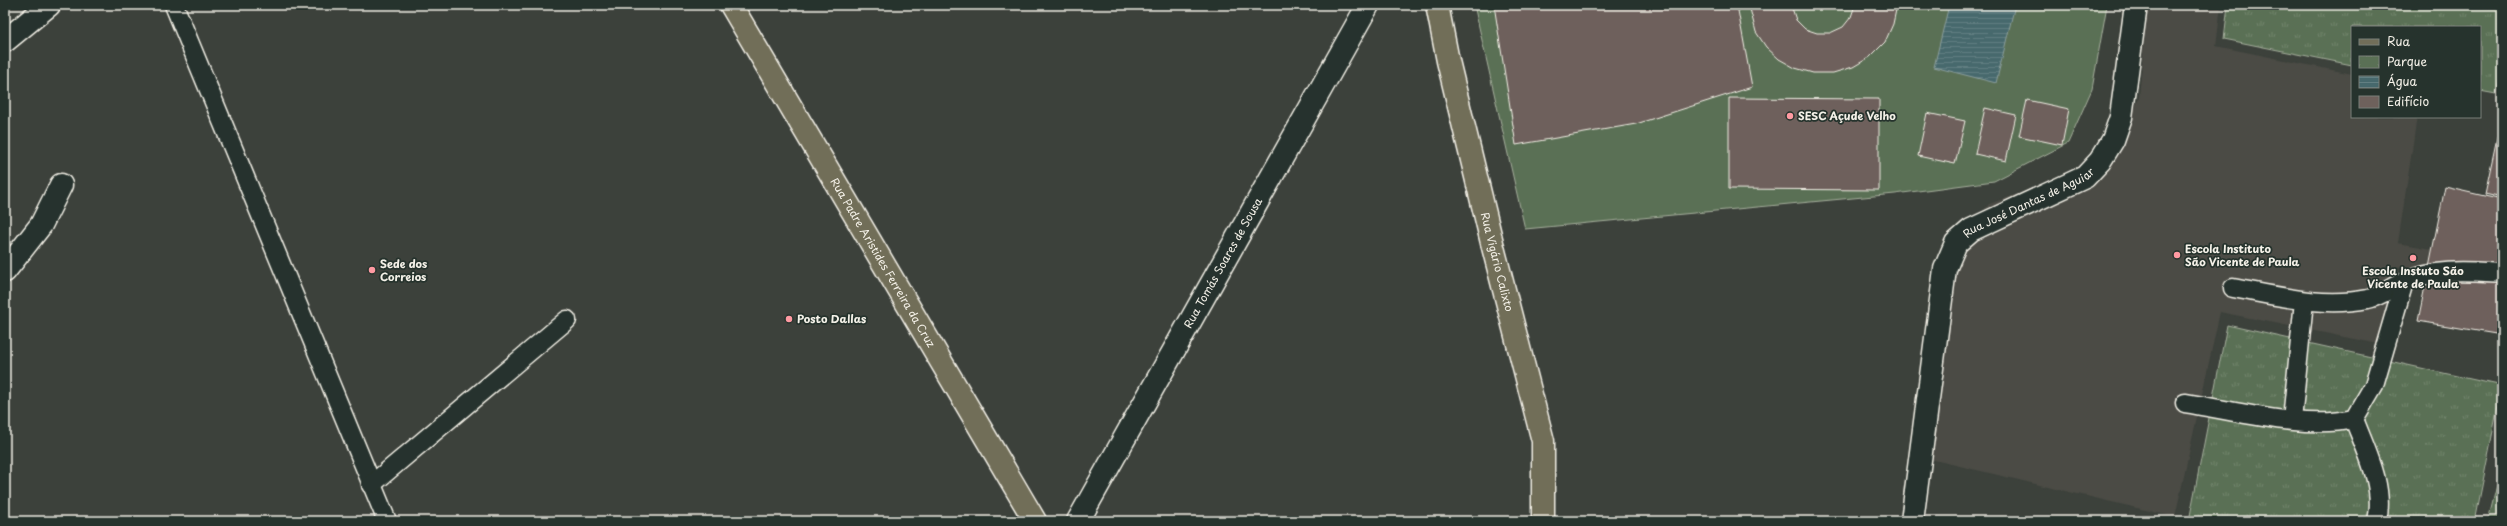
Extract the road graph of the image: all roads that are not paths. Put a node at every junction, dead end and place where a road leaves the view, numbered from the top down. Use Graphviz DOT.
graph roads {
  1 [pos="49,5"];
  2 [pos="174,5"];
  3 [pos="731,5"];
  4 [pos="1368,5"];
  5 [pos="1437,5"];
  6 [pos="2136,5"];
  7 [pos="5,40"];
  8 [pos="60,185"];
  9 [pos="5,271"];
  10 [pos="2502,273"];
  11 [pos="2404,282"];
  12 [pos="2233,288"];
  13 [pos="2304,301"];
  14 [pos="567,320"];
  15 [pos="2185,403"];
  16 [pos="2354,419"];
  17 [pos="2292,420"];
  18 [pos="371,485"];
  19 [pos="383,519"];
  20 [pos="1035,521"];
  21 [pos="1078,521"];
  22 [pos="1544,521"];
  23 [pos="1912,521"];
  24 [pos="2377,521"];
  1 -- 7 [label="street"];
  2 -- 18 [label="lane"];
  3 -- 20 [label="main road, Rua Padre Aristides Ferreira da Cruz"];
  4 -- 21 [label="street, Rua Tomás Soares de Sousa"];
  5 -- 22 [label="main road, Rua Vigário Calixto"];
  6 -- 23 [label="street, Rua José Dantas de Aguiar"];
  8 -- 9 [label="street"];
  10 -- 11 [label="lane"];
  11 -- 13 [label="lane"];
  11 -- 16 [label="lane"];
  12 -- 13 [label="lane"];
  13 -- 17 [label="lane"];
  14 -- 18 [label="lane"];
  15 -- 17 [label="lane"];
  16 -- 17 [label="lane"];
  16 -- 24 [label="lane"];
  18 -- 19 [label="lane"];
}
